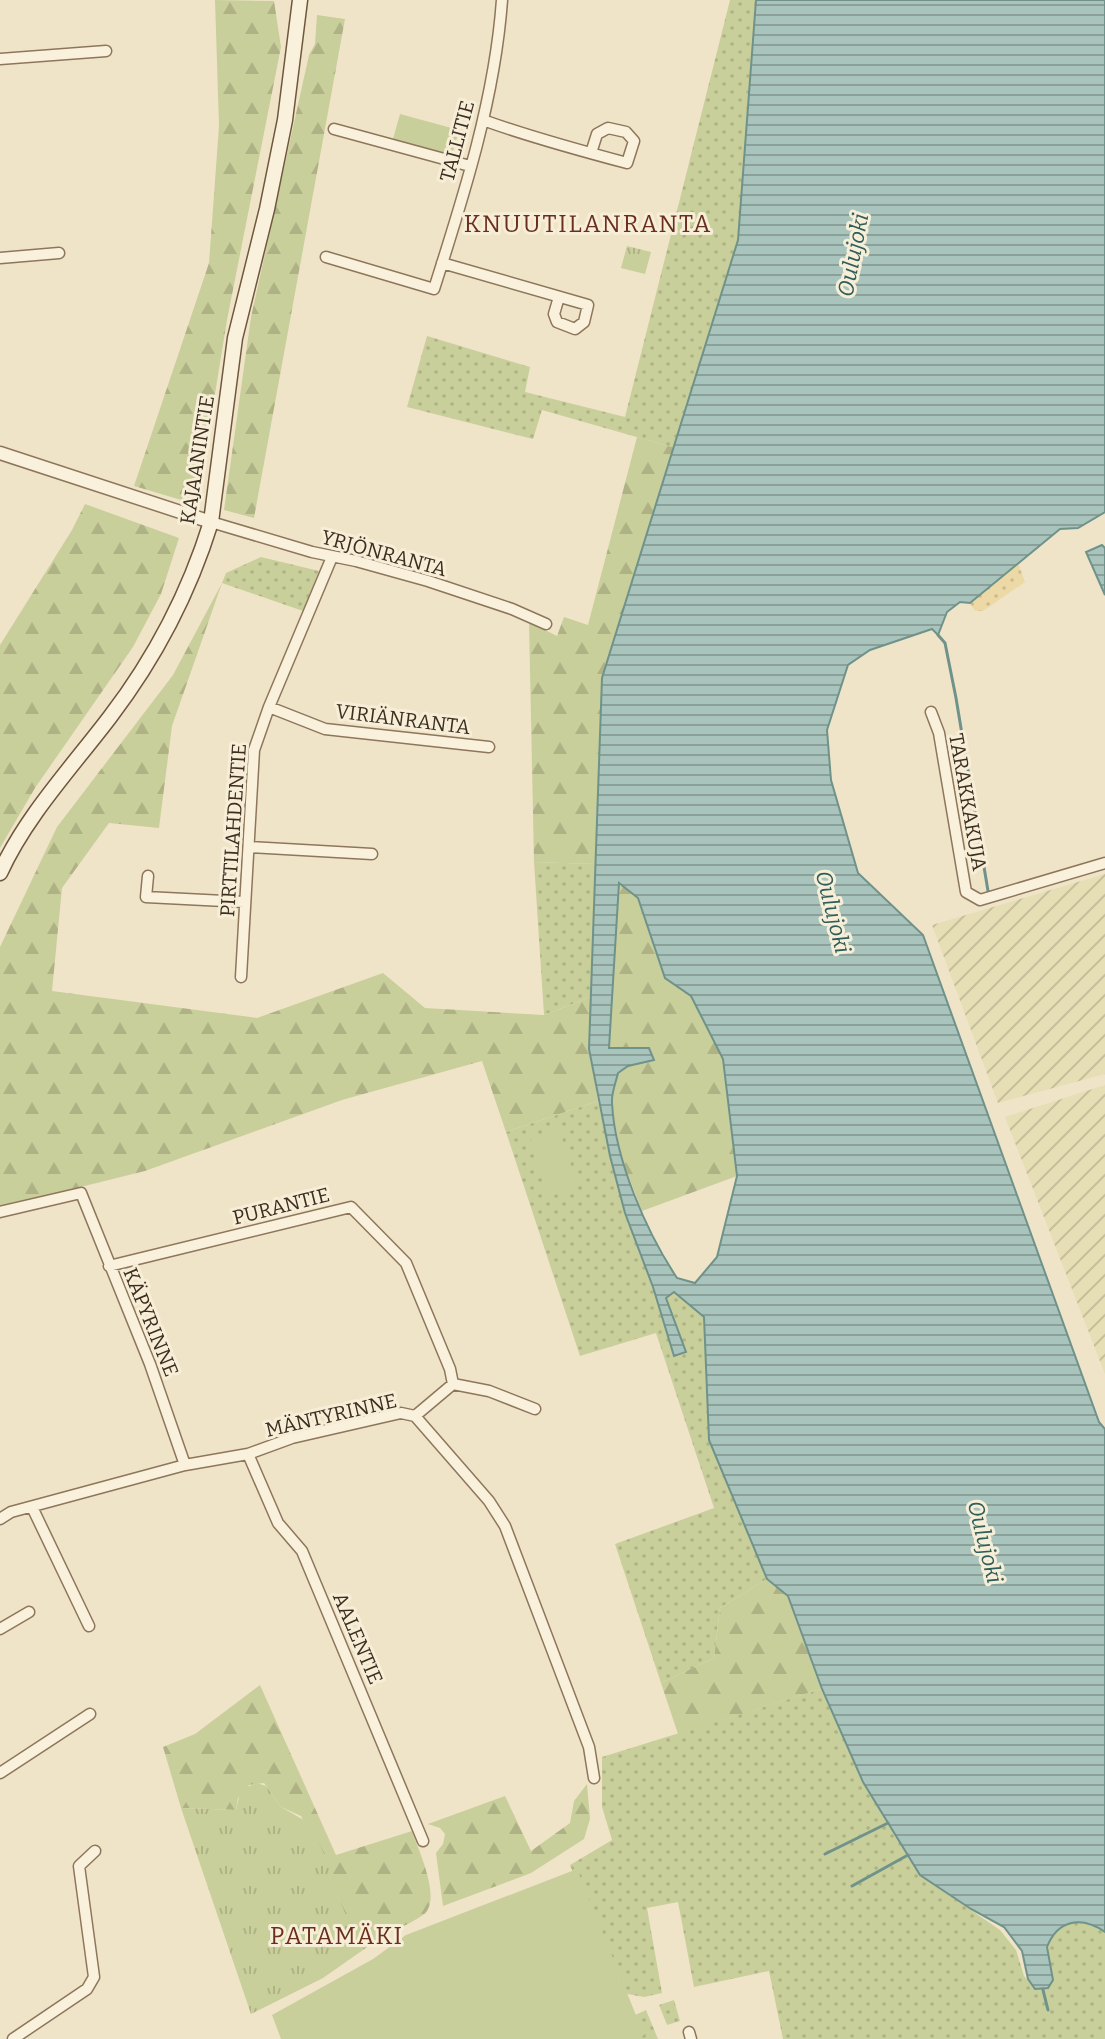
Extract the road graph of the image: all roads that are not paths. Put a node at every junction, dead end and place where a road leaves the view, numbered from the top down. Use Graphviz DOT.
graph roads {
  1 [pos="300,0"];
  2 [pos="502,0"];
  3 [pos="106,51"];
  4 [pos="0,59"];
  5 [pos="483,120"];
  6 [pos="334,129"];
  7 [pos="591,153"];
  8 [pos="470,166"];
  9 [pos="59,253"];
  10 [pos="326,257"];
  11 [pos="0,258"];
  12 [pos="442,263"];
  13 [pos="559,297"];
  14 [pos="0,453"];
  15 [pos="211,522"];
  16 [pos="332,557"];
  17 [pos="546,624"];
  18 [pos="269,707"];
  19 [pos="931,712"];
  20 [pos="489,747"];
  21 [pos="249,847"];
  22 [pos="372,854"];
  23 [pos="1105,863"];
  24 [pos="0,873"];
  25 [pos="148,876"];
  26 [pos="244,902"];
  27 [pos="241,977"];
  28 [pos="0,1212"];
  29 [pos="109,1266"];
  30 [pos="453,1384"];
  31 [pos="535,1409"];
  32 [pos="415,1416"];
  33 [pos="248,1454"];
  34 [pos="185,1465"];
  35 [pos="32,1507"];
  36 [pos="0,1519"];
  37 [pos="29,1612"];
  38 [pos="89,1626"];
  39 [pos="0,1629"];
  40 [pos="90,1714"];
  41 [pos="0,1773"];
  42 [pos="594,1778"];
  43 [pos="423,1841"];
  44 [pos="95,1851"];
  45 [pos="13,2039"];
  1 -- 15 [label="main road, KAJAANINTIE"];
  2 -- 5 [label="street, TALLITIE"];
  3 -- 4 [label="street"];
  5 -- 7 [label="street"];
  5 -- 8 [label="street, TALLITIE"];
  6 -- 8 [label="street"];
  8 -- 12 [label="street, TALLITIE"];
  9 -- 11 [label="street"];
  10 -- 12 [label="street, TALLITIE"];
  12 -- 13 [label="street"];
  14 -- 15 [label="street"];
  15 -- 16 [label="street, YRJÖNRANTA"];
  15 -- 24 [label="main road, KAJAANINTIE"];
  16 -- 17 [label="street, YRJÖNRANTA"];
  16 -- 18 [label="street, PIRTTILAHDENTIE"];
  18 -- 20 [label="street, VIRIÄNRANTA"];
  18 -- 21 [label="street, PIRTTILAHDENTIE"];
  19 -- 23 [label="street, TARAKKAKUJA"];
  21 -- 22 [label="street"];
  21 -- 26 [label="street, PIRTTILAHDENTIE"];
  25 -- 26 [label="street"];
  26 -- 27 [label="street, PIRTTILAHDENTIE"];
  28 -- 29 [label="street, KÄPYRINNE"];
  29 -- 30 [label="street, PURANTIE"];
  29 -- 34 [label="street, KÄPYRINNE"];
  30 -- 31 [label="street"];
  30 -- 32 [label="street"];
  32 -- 33 [label="street, MÄNTYRINNE"];
  32 -- 42 [label="street, MÄNTYRINNE"];
  33 -- 34 [label="street, MÄNTYRINNE"];
  33 -- 43 [label="street, AALENTIE"];
  34 -- 35 [label="street, MÄNTYRINNE"];
  35 -- 36 [label="street, MÄNTYRINNE"];
  35 -- 38 [label="street"];
  37 -- 39 [label="street"];
  40 -- 41 [label="street"];
  44 -- 45 [label="street"];
}
